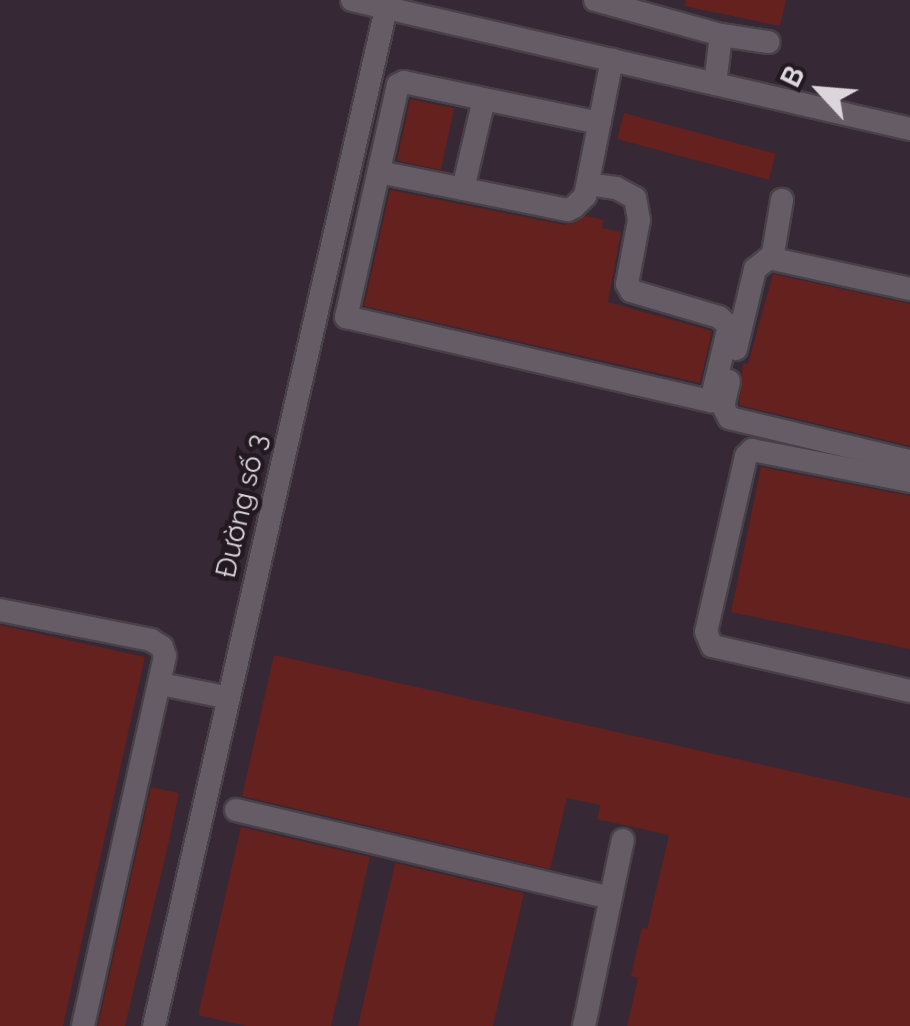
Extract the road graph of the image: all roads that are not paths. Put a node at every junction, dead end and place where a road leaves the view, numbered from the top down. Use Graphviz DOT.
graph roads {
  1 [pos="352,0"];
  2 [pos="595,0"];
  3 [pos="387,4"];
  4 [pos="721,35"];
  5 [pos="768,42"];
  6 [pos="612,60"];
  7 [pos="715,84"];
  8 [pos="484,98"];
  9 [pos="600,123"];
  10 [pos="910,129"];
  11 [pos="379,172"];
  12 [pos="588,184"];
  13 [pos="463,189"];
  14 [pos="782,200"];
  15 [pos="772,258"];
  16 [pos="910,289"];
  17 [pos="910,461"];
  18 [pos="910,481"];
  19 [pos="0,610"];
  20 [pos="161,684"];
  21 [pos="910,691"];
  22 [pos="229,698"];
  23 [pos="236,810"];
  24 [pos="623,840"];
  25 [pos="610,898"];
  26 [pos="82,1026"];
  27 [pos="154,1026"];
  28 [pos="584,1026"];
  1 -- 3 [label="street"];
  2 -- 4 [label="street"];
  3 -- 6 [label="street"];
  3 -- 22 [label="street, Đường số 3"];
  4 -- 5 [label="street"];
  4 -- 7 [label="street"];
  6 -- 7 [label="street"];
  6 -- 9 [label="street"];
  7 -- 10 [label="street"];
  8 -- 9 [label="street"];
  8 -- 11 [label="street"];
  8 -- 13 [label="street"];
  9 -- 12 [label="street"];
  11 -- 12 [label="street"];
  11 -- 13 [label="street"];
  12 -- 13 [label="street"];
  14 -- 15 [label="street"];
  15 -- 16 [label="street"];
  15 -- 17 [label="street"];
  18 -- 21 [label="street"];
  19 -- 20 [label="street"];
  20 -- 22 [label="street"];
  20 -- 26 [label="street"];
  22 -- 27 [label="street, Đường số 3"];
  23 -- 25 [label="street"];
  24 -- 25 [label="street"];
  25 -- 28 [label="street"];
}
